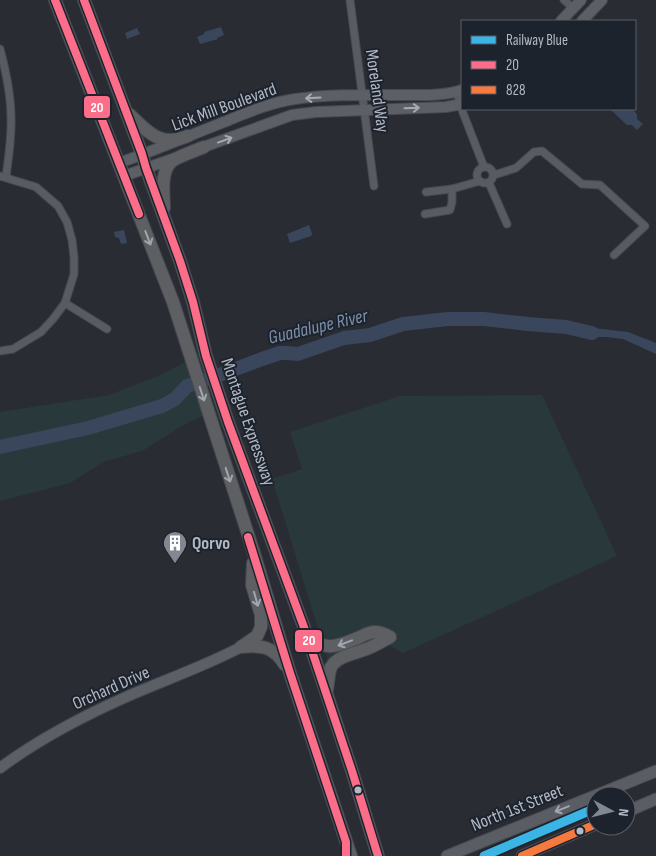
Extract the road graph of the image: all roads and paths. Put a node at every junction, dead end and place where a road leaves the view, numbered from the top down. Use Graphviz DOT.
graph roads {
  1 [pos="56,0"];
  2 [pos="84,0"];
  3 [pos="350,0"];
  4 [pos="564,0"];
  5 [pos="581,0"];
  6 [pos="602,0"];
  7 [pos="573,8"];
  8 [pos="561,20"];
  9 [pos="583,20"];
  10 [pos="0,49"];
  11 [pos="459,91"];
  12 [pos="362,95"];
  13 [pos="461,104"];
  14 [pos="363,110"];
  15 [pos="463,110"];
  16 [pos="126,112"];
  17 [pos="188,136"];
  18 [pos="204,147"];
  19 [pos="142,154"];
  20 [pos="119,163"];
  21 [pos="484,167"];
  22 [pos="146,168"];
  23 [pos="494,175"];
  24 [pos="3,176"];
  25 [pos="124,176"];
  26 [pos="480,181"];
  27 [pos="489,182"];
  28 [pos="374,186"];
  29 [pos="452,189"];
  30 [pos="426,192"];
  31 [pos="425,214"];
  32 [pos="164,216"];
  33 [pos="507,224"];
  34 [pos="614,255"];
  35 [pos="66,303"];
  36 [pos="107,329"];
  37 [pos="0,351"];
  38 [pos="253,550"];
  39 [pos="305,630"];
  40 [pos="241,647"];
  41 [pos="290,673"];
  42 [pos="326,692"];
  43 [pos="0,768"];
  44 [pos="656,771"];
  45 [pos="656,799"];
  46 [pos="636,808"];
  47 [pos="586,828"];
  48 [pos="346,842"];
  49 [pos="346,856"];
  50 [pos="351,856"];
  51 [pos="378,856"];
  52 [pos="447,856"];
  53 [pos="522,856"];
  1 -- 20 [label="highway, Montague Expressway"];
  2 -- 16 [label="highway, Montague Expressway"];
  3 -- 12 [label="street, Moreland Way"];
  4 -- 7 [label="street"];
  5 -- 7 [label="main road"];
  6 -- 9 [label="main road"];
  7 -- 8 [label="main road"];
  10 -- 24 [label="street"];
  11 -- 12 [label="main road, Lick Mill Boulevard"];
  11 -- 13 [label="street"];
  12 -- 14 [label="street, Moreland Way"];
  12 -- 17 [label="main road, Lick Mill Boulevard, one-way"];
  14 -- 13 [label="main road, Lick Mill Boulevard, one-way"];
  18 -- 14 [label="main road, Lick Mill Boulevard, one-way"];
  14 -- 28 [label="street, Moreland Way"];
  15 -- 21 [label="street"];
  16 -- 17 [label="highway"];
  16 -- 19 [label="highway, Montague Expressway"];
  17 -- 19 [label="main road, Lick Mill Boulevard"];
  18 -- 22 [label="main road, Lick Mill Boulevard"];
  18 -- 32 [label="highway"];
  19 -- 20 [label="main road, Lick Mill Boulevard"];
  19 -- 22 [label="highway, Montague Expressway"];
  20 -- 25 [label="highway, Montague Expressway"];
  21 -- 23 [label="street"];
  21 -- 26 [label="street"];
  22 -- 25 [label="main road, Lick Mill Boulevard"];
  22 -- 32 [label="highway, Montague Expressway"];
  23 -- 27 [label="street"];
  23 -- 34 [label="street"];
  24 -- 35 [label="street"];
  25 -- 38 [label="highway, Montague Expressway, one-way"];
  26 -- 27 [label="street"];
  26 -- 29 [label="street"];
  27 -- 33 [label="street"];
  29 -- 30 [label="street"];
  29 -- 31 [label="street"];
  32 -- 39 [label="highway, Montague Expressway"];
  35 -- 36 [label="street"];
  35 -- 37 [label="street"];
  38 -- 40 [label="highway, one-way"];
  38 -- 41 [label="highway, Montague Expressway"];
  39 -- 42 [label="highway, Montague Expressway"];
  42 -- 39 [label="highway, one-way"];
  40 -- 41 [label="highway"];
  40 -- 43 [label="main road, Orchard Drive"];
  41 -- 48 [label="highway, Montague Expressway"];
  42 -- 51 [label="highway, Montague Expressway"];
  44 -- 52 [label="main road, North 1st Street, one-way"];
  45 -- 46 [label="main road"];
  47 -- 53 [label="main road"];
  48 -- 49 [label="highway"];
  48 -- 50 [label="highway, Montague Expressway"];
}
